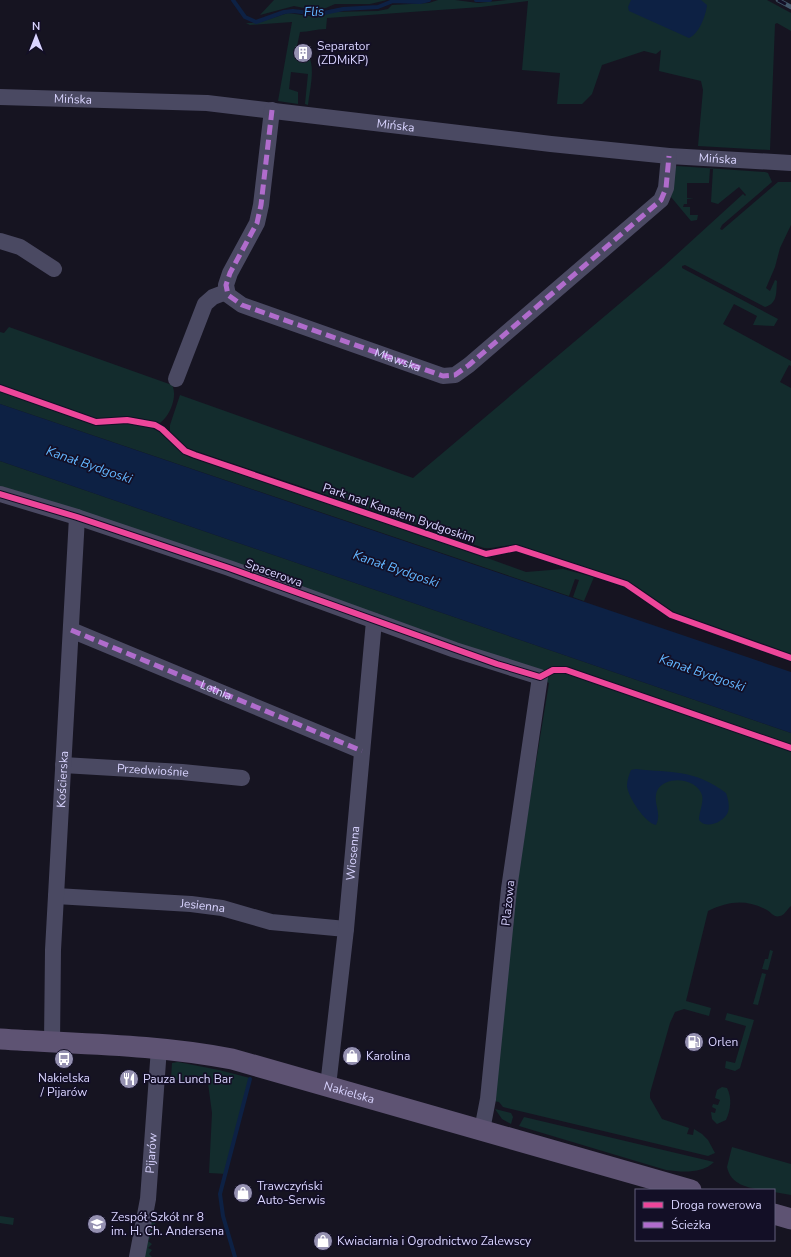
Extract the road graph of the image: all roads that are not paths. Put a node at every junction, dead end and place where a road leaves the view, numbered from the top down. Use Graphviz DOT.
graph roads {
  1 [pos="0,97"];
  2 [pos="272,110"];
  3 [pos="669,156"];
  4 [pos="791,163"];
  5 [pos="0,241"];
  6 [pos="54,269"];
  7 [pos="226,292"];
  8 [pos="176,379"];
  9 [pos="0,494"];
  10 [pos="77,517"];
  11 [pos="374,620"];
  12 [pos="71,630"];
  13 [pos="540,677"];
  14 [pos="362,750"];
  15 [pos="63,766"];
  16 [pos="242,778"];
  17 [pos="56,896"];
  18 [pos="346,929"];
  19 [pos="0,1039"];
  20 [pos="52,1043"];
  21 [pos="159,1048"];
  22 [pos="328,1086"];
  23 [pos="482,1130"];
  24 [pos="688,1189"];
  25 [pos="775,1214"];
  26 [pos="791,1219"];
  27 [pos="137,1257"];
  1 -- 2 [label="street, Mińska"];
  2 -- 3 [label="street, Mińska"];
  2 -- 7 [label="street"];
  3 -- 4 [label="street, Mińska"];
  3 -- 7 [label="street, Mławska"];
  5 -- 6 [label="street"];
  7 -- 8 [label="street"];
  9 -- 10 [label="street, Spacerowa"];
  10 -- 11 [label="street, Spacerowa"];
  10 -- 12 [label="street, Kościerska"];
  11 -- 13 [label="street, Spacerowa"];
  11 -- 14 [label="street, Wiosenna"];
  12 -- 14 [label="street, Letnia"];
  12 -- 15 [label="street, Kościerska"];
  13 -- 23 [label="street, Plażowa"];
  14 -- 18 [label="street, Wiosenna"];
  15 -- 16 [label="street, Przedwiośnie"];
  15 -- 17 [label="street, Kościerska"];
  17 -- 18 [label="street, Jesienna"];
  17 -- 20 [label="street, Kościerska"];
  18 -- 22 [label="street, Wiosenna"];
  19 -- 20 [label="main road, Nakielska"];
  20 -- 21 [label="main road, Nakielska"];
  21 -- 22 [label="main road, Nakielska"];
  21 -- 27 [label="street, Pijarów"];
  22 -- 23 [label="main road, Nakielska"];
  23 -- 24 [label="main road, Nakielska"];
  25 -- 26 [label="main road"];
}
